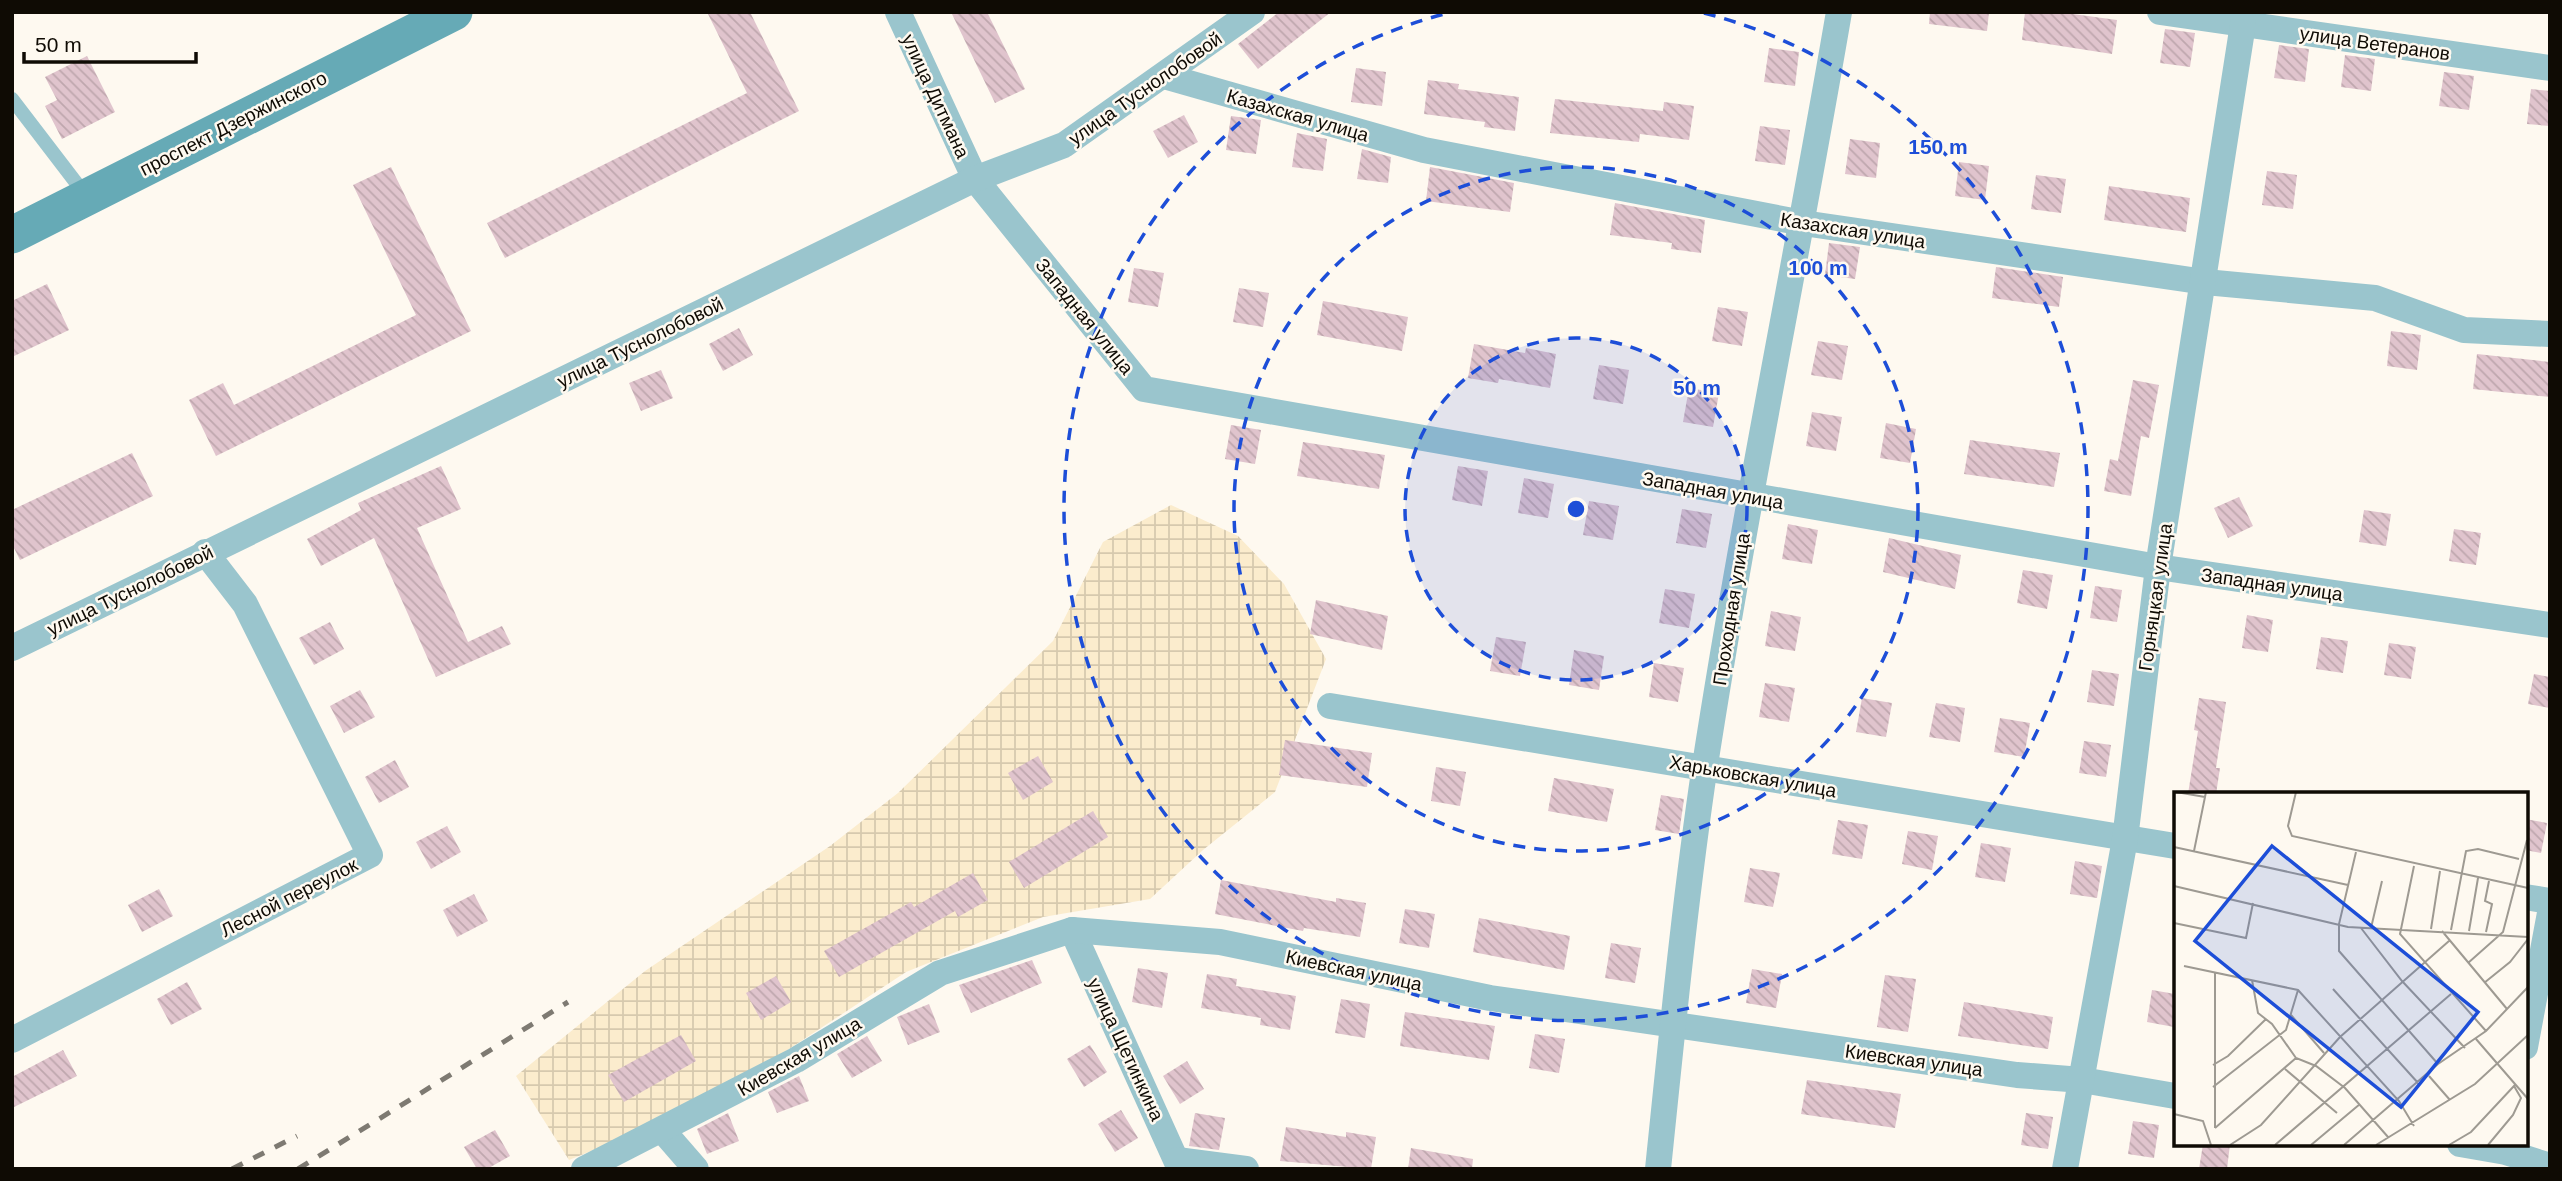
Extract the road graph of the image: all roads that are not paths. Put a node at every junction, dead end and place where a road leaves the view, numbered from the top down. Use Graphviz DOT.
graph roads {
  1 [pos="454,12"];
  2 [pos="898,12"];
  3 [pos="1839,12"];
  4 [pos="2160,12"];
  5 [pos="1246,14"];
  6 [pos="2243,24"];
  7 [pos="2550,68"];
  8 [pos="1164,76"];
  9 [pos="12,99"];
  10 [pos="975,179"];
  11 [pos="87,197"];
  12 [pos="1803,223"];
  13 [pos="12,234"];
  14 [pos="2205,282"];
  15 [pos="2550,334"];
  16 [pos="1750,496"];
  17 [pos="205,552"];
  18 [pos="2158,567"];
  19 [pos="2550,625"];
  20 [pos="12,648"];
  21 [pos="1330,706"];
  22 [pos="1705,767"];
  23 [pos="2124,839"];
  24 [pos="2174,846"];
  25 [pos="2527,897"];
  26 [pos="2550,901"];
  27 [pos="2550,913"];
  28 [pos="1072,930"];
  29 [pos="1672,1026"];
  30 [pos="2527,1036"];
  31 [pos="12,1040"];
  32 [pos="2082,1080"];
  33 [pos="2174,1096"];
  34 [pos="663,1131"];
  35 [pos="2468,1146"];
  36 [pos="2505,1155"];
  37 [pos="1178,1164"];
  38 [pos="2550,1166"];
  39 [pos="584,1169"];
  40 [pos="696,1169"];
  41 [pos="1245,1169"];
  42 [pos="1658,1169"];
  43 [pos="2065,1169"];
  1 -- 11 [label="street, проспект Дзержинского"];
  2 -- 10 [label="street, улица Дитмана"];
  3 -- 12 [label="street, Проходная улица"];
  4 -- 6 [label="street, улица Ветеранов"];
  5 -- 8 [label="street, улица Туснолобовой"];
  6 -- 7 [label="street, улица Ветеранов"];
  6 -- 14 [label="street, Горняцкая улица"];
  8 -- 10 [label="street, улица Туснолобовой"];
  8 -- 12 [label="street, Казахская улица"];
  9 -- 11 [label="lane"];
  10 -- 16 [label="street, Западная улица"];
  10 -- 17 [label="street, улица Туснолобовой"];
  11 -- 13 [label="street, проспект Дзержинского"];
  12 -- 14 [label="street, Казахская улица"];
  12 -- 16 [label="street, Проходная улица"];
  14 -- 15 [label="street, Казахская улица"];
  14 -- 18 [label="street, Горняцкая улица"];
  16 -- 18 [label="street, Западная улица"];
  16 -- 22 [label="street, Проходная улица"];
  17 -- 20 [label="street, улица Туснолобовой"];
  17 -- 31 [label="street, Лесной переулок"];
  18 -- 19 [label="street, Западная улица"];
  18 -- 23 [label="street, Горняцкая улица"];
  21 -- 22 [label="street, Харьковская улица"];
  22 -- 23 [label="street, Харьковская улица"];
  22 -- 29 [label="street, Проходная улица"];
  23 -- 24 [label="street, Харьковская улица"];
  23 -- 32 [label="street, Горняцкая улица"];
  25 -- 26 [label="street"];
  27 -- 30 [label="street"];
  28 -- 29 [label="street, Киевская улица"];
  28 -- 34 [label="street, Киевская улица"];
  28 -- 37 [label="street, улица Щетинкина"];
  29 -- 32 [label="street, Киевская улица"];
  29 -- 42 [label="street, Проходная улица"];
  32 -- 33 [label="street, Киевская улица"];
  32 -- 43 [label="street, Горняцкая улица"];
  34 -- 39 [label="street, Киевская улица"];
  34 -- 40 [label="street"];
  35 -- 36 [label="street"];
  36 -- 38 [label="street"];
  37 -- 41 [label="street"];
}
